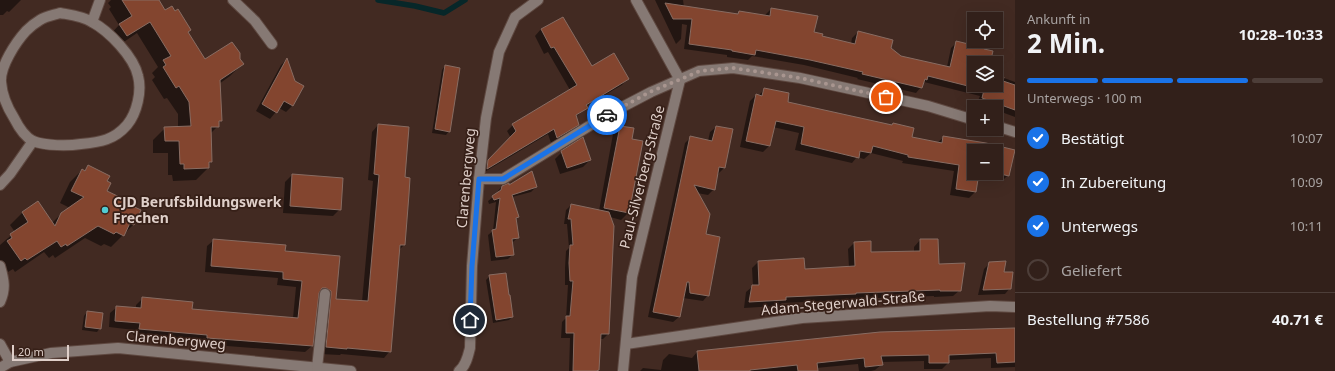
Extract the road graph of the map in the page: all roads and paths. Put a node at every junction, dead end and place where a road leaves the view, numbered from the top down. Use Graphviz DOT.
graph roads {
  1 [pos="100,0"];
  2 [pos="233,0"];
  3 [pos="538,0"];
  4 [pos="636,0"];
  5 [pos="92,22"];
  6 [pos="272,44"];
  7 [pos="0,80"];
  8 [pos="680,80"];
  9 [pos="967,118"];
  10 [pos="1003,128"];
  11 [pos="1015,132"];
  12 [pos="33,141"];
  13 [pos="479,179"];
  14 [pos="0,184"];
  15 [pos="0,266"];
  16 [pos="325,294"];
  17 [pos="0,302"];
  18 [pos="1015,307"];
  19 [pos="0,344"];
  20 [pos="626,344"];
  21 [pos="10,362"];
  22 [pos="0,368"];
  23 [pos="290,368"];
  24 [pos="316,368"];
  25 [pos="351,371"];
  26 [pos="459,371"];
  27 [pos="623,371"];
  1 -- 5 [label="street"];
  2 -- 6 [label="street"];
  3 -- 13 [label="street, Clarenbergweg"];
  4 -- 8 [label="street"];
  5 -- 7 [label="street"];
  5 -- 12 [label="street"];
  7 -- 12 [label="street"];
  8 -- 9 [label="street"];
  8 -- 13 [label="street"];
  8 -- 20 [label="street, Paul-Silverberg-Straße"];
  10 -- 11 [label="street"];
  12 -- 14 [label="street"];
  13 -- 26 [label="street, Clarenbergweg"];
  15 -- 17 [label="street"];
  16 -- 24 [label="street"];
  18 -- 20 [label="street, Adam-Stegerwald-Straße"];
  19 -- 21 [label="street"];
  20 -- 27 [label="street, Paul-Silverberg-Straße"];
  21 -- 22 [label="street, Clarenbergweg"];
  21 -- 23 [label="street, Clarenbergweg"];
  23 -- 24 [label="street, Clarenbergweg"];
  24 -- 25 [label="street, Clarenbergweg"];
}
